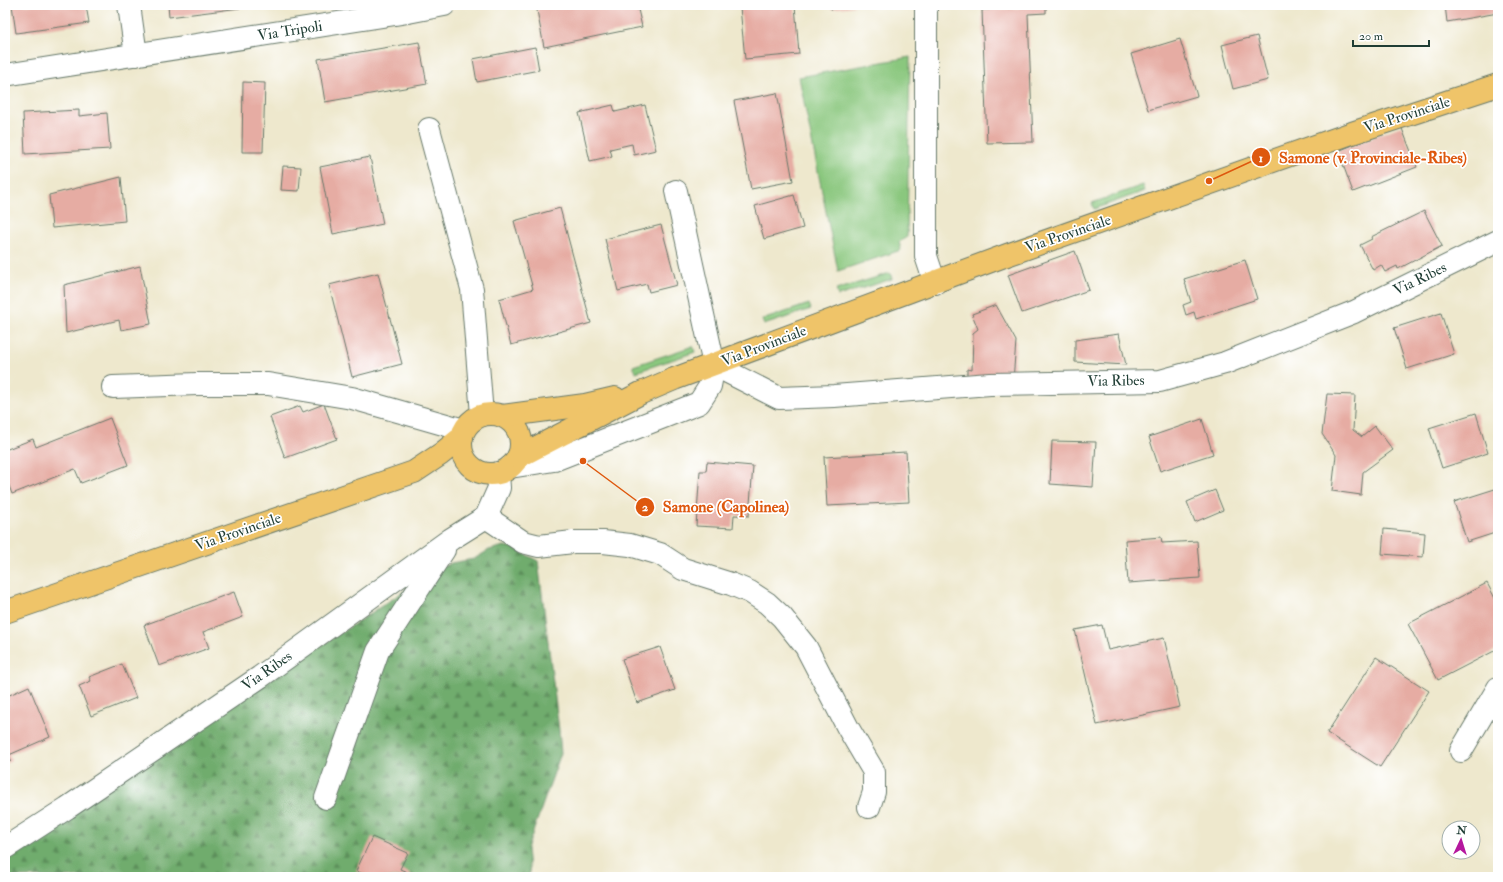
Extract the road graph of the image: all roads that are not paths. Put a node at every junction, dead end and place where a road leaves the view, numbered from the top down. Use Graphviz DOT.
graph roads {
  1 [pos="129,5"];
  2 [pos="444,5"];
  3 [pos="926,5"];
  4 [pos="136,55"];
  5 [pos="5,75"];
  6 [pos="1498,85"];
  7 [pos="429,129"];
  8 [pos="676,191"];
  9 [pos="1498,241"];
  10 [pos="936,283"];
  11 [pos="714,365"];
  12 [pos="113,387"];
  13 [pos="641,393"];
  14 [pos="492,416"];
  15 [pos="463,434"];
  16 [pos="509,465"];
  17 [pos="472,467"];
  18 [pos="414,472"];
  19 [pos="486,517"];
  20 [pos="451,539"];
  21 [pos="5,612"];
  22 [pos="1498,688"];
  23 [pos="1461,751"];
  24 [pos="326,798"];
  25 [pos="870,807"];
  26 [pos="5,848"];
  1 -- 4 [label="street"];
  2 -- 4 [label="street, Via Tripoli"];
  3 -- 10 [label="street"];
  4 -- 5 [label="street, Via Tripoli"];
  6 -- 10 [label="main road, Via Provinciale"];
  7 -- 14 [label="street"];
  8 -- 11 [label="street"];
  9 -- 11 [label="street, Via Ribes"];
  10 -- 11 [label="main road, Via Provinciale"];
  11 -- 13 [label="main road, Via Provinciale"];
  11 -- 16 [label="street"];
  12 -- 15 [label="street"];
  13 -- 14 [label="main road, Via Provinciale"];
  13 -- 16 [label="main road, Via Provinciale"];
  14 -- 15 [label="main road"];
  14 -- 16 [label="main road"];
  15 -- 17 [label="main road"];
  15 -- 18 [label="main road, Via Provinciale"];
  16 -- 17 [label="main road"];
  16 -- 19 [label="street"];
  17 -- 18 [label="main road"];
  18 -- 21 [label="main road, Via Provinciale"];
  19 -- 20 [label="street, Via Ribes"];
  19 -- 25 [label="street"];
  20 -- 24 [label="street"];
  20 -- 26 [label="street, Via Ribes"];
  22 -- 23 [label="street"];
}
